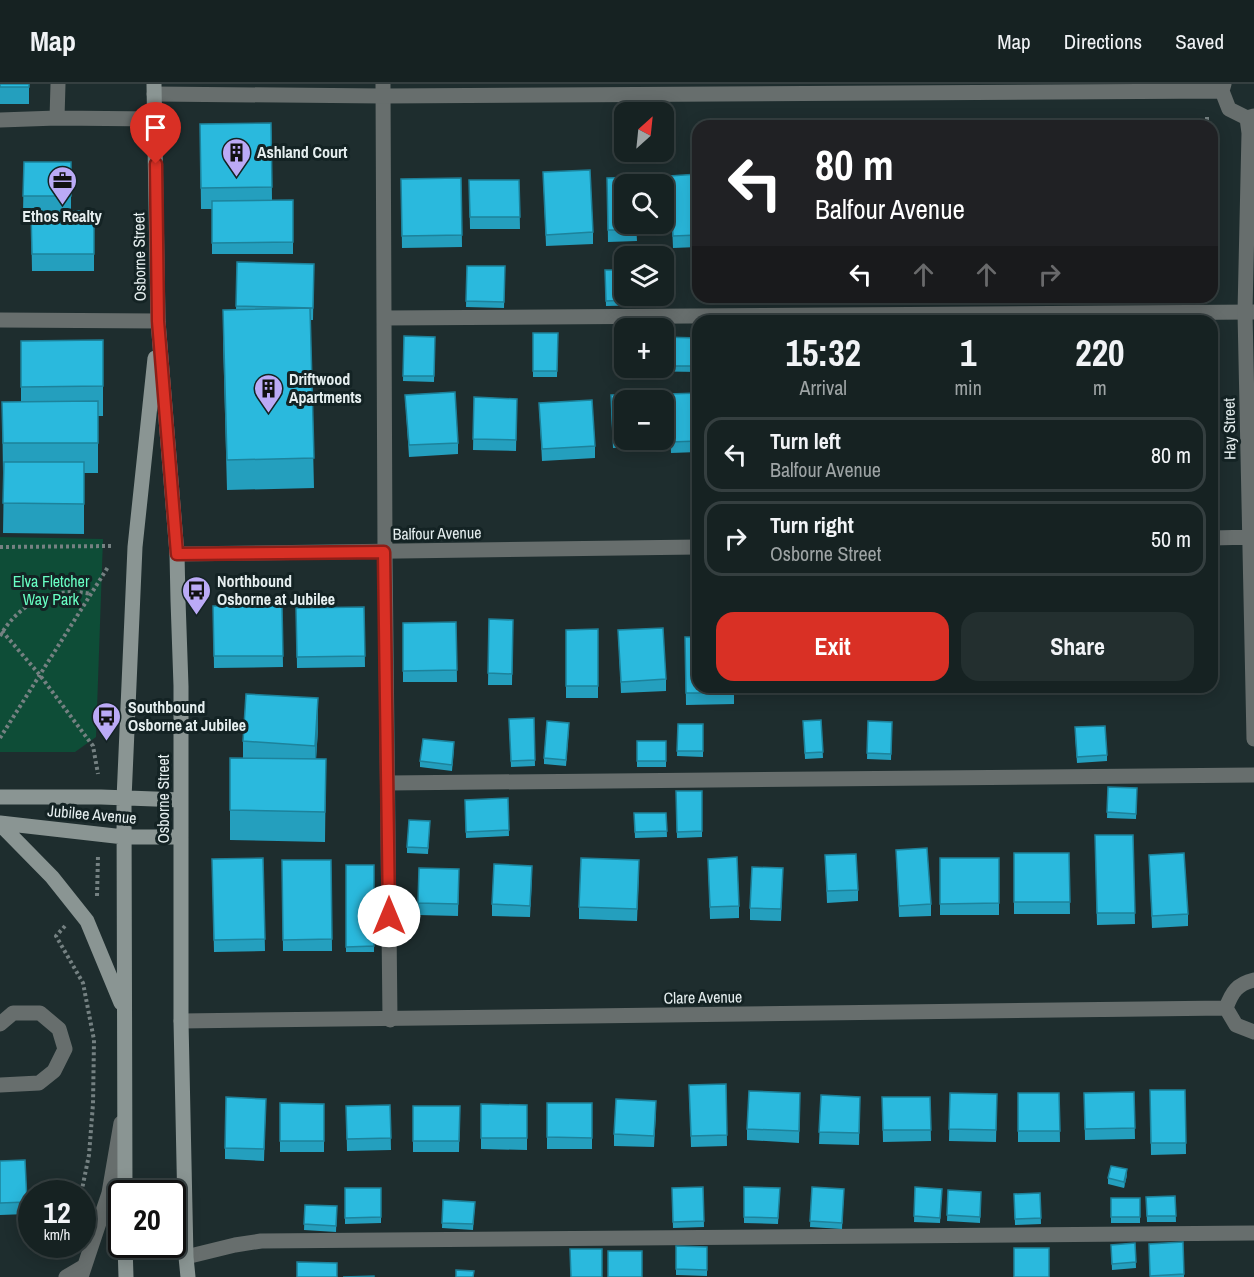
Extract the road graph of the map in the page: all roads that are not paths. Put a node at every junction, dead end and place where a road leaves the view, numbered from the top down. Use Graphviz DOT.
graph roads {
  1 [pos="58,84"];
  2 [pos="1223,87"];
  3 [pos="154,89"];
  4 [pos="383,90"];
  5 [pos="1250,117"];
  6 [pos="57,118"];
  7 [pos="155,119"];
  8 [pos="0,120"];
  9 [pos="1249,312"];
  10 [pos="816,315"];
  11 [pos="692,316"];
  12 [pos="384,318"];
  13 [pos="0,320"];
  14 [pos="158,321"];
  15 [pos="1251,537"];
  16 [pos="1218,538"];
  17 [pos="692,547"];
  18 [pos="384,552"];
  19 [pos="177,554"];
  20 [pos="1254,739"];
  21 [pos="1254,775"];
  22 [pos="388,783"];
  23 [pos="0,797"];
  24 [pos="124,799"];
  25 [pos="181,800"];
  26 [pos="0,823"];
  27 [pos="124,837"];
  28 [pos="181,837"];
  29 [pos="1254,967"];
  30 [pos="1254,973"];
  31 [pos="1254,980"];
  32 [pos="1226,1008"];
  33 [pos="123,1009"];
  34 [pos="390,1020"];
  35 [pos="181,1021"];
  36 [pos="0,1024"];
  37 [pos="1254,1032"];
  38 [pos="0,1085"];
  39 [pos="123,1106"];
  40 [pos="125,1180"];
  41 [pos="184,1180"];
  42 [pos="1254,1233"];
  43 [pos="186,1257"];
  44 [pos="125,1258"];
  45 [pos="82,1272"];
  46 [pos="66,1277"];
  47 [pos="126,1277"];
  48 [pos="188,1277"];
  1 -- 6 [label="street"];
  2 -- 4 [label="street"];
  2 -- 5 [label="street"];
  3 -- 4 [label="street"];
  3 -- 7 [label="main road, Osborne Street"];
  4 -- 12 [label="street"];
  5 -- 9 [label="street, Hay Street"];
  6 -- 7 [label="street"];
  6 -- 8 [label="street"];
  7 -- 14 [label="main road, Osborne Street"];
  9 -- 10 [label="street"];
  9 -- 15 [label="street, Hay Street"];
  11 -- 12 [label="street"];
  12 -- 18 [label="street"];
  13 -- 14 [label="street"];
  14 -- 19 [label="main road, Osborne Street"];
  14 -- 24 [label="main road, Osborne Street"];
  15 -- 16 [label="street"];
  15 -- 20 [label="street, Hay Street"];
  17 -- 18 [label="street, Balfour Avenue"];
  18 -- 19 [label="street, Balfour Avenue"];
  18 -- 22 [label="street"];
  19 -- 25 [label="main road, Osborne Street"];
  21 -- 22 [label="street"];
  22 -- 34 [label="street"];
  23 -- 24 [label="main road, Jubilee Avenue"];
  24 -- 25 [label="main road, Jubilee Avenue"];
  24 -- 27 [label="main road, Osborne Street"];
  25 -- 28 [label="main road, Osborne Street"];
  26 -- 27 [label="main road, Jubilee Avenue"];
  26 -- 33 [label="main road"];
  27 -- 28 [label="main road, Jubilee Avenue"];
  27 -- 33 [label="main road, Osborne Street"];
  28 -- 35 [label="main road, Osborne Street"];
  29 -- 30 [label="street"];
  31 -- 32 [label="street"];
  32 -- 34 [label="street, Clare Avenue"];
  32 -- 37 [label="street"];
  33 -- 39 [label="main road, Osborne Street"];
  34 -- 35 [label="street, Clare Avenue"];
  35 -- 41 [label="main road, Osborne Street"];
  36 -- 38 [label="street"];
  39 -- 40 [label="main road, Osborne Street"];
  39 -- 45 [label="street, Osborne Street"];
  42 -- 43 [label="street"];
  43 -- 48 [label="main road, Osborne Street"];
  44 -- 47 [label="main road"];
  45 -- 46 [label="street"];
}
